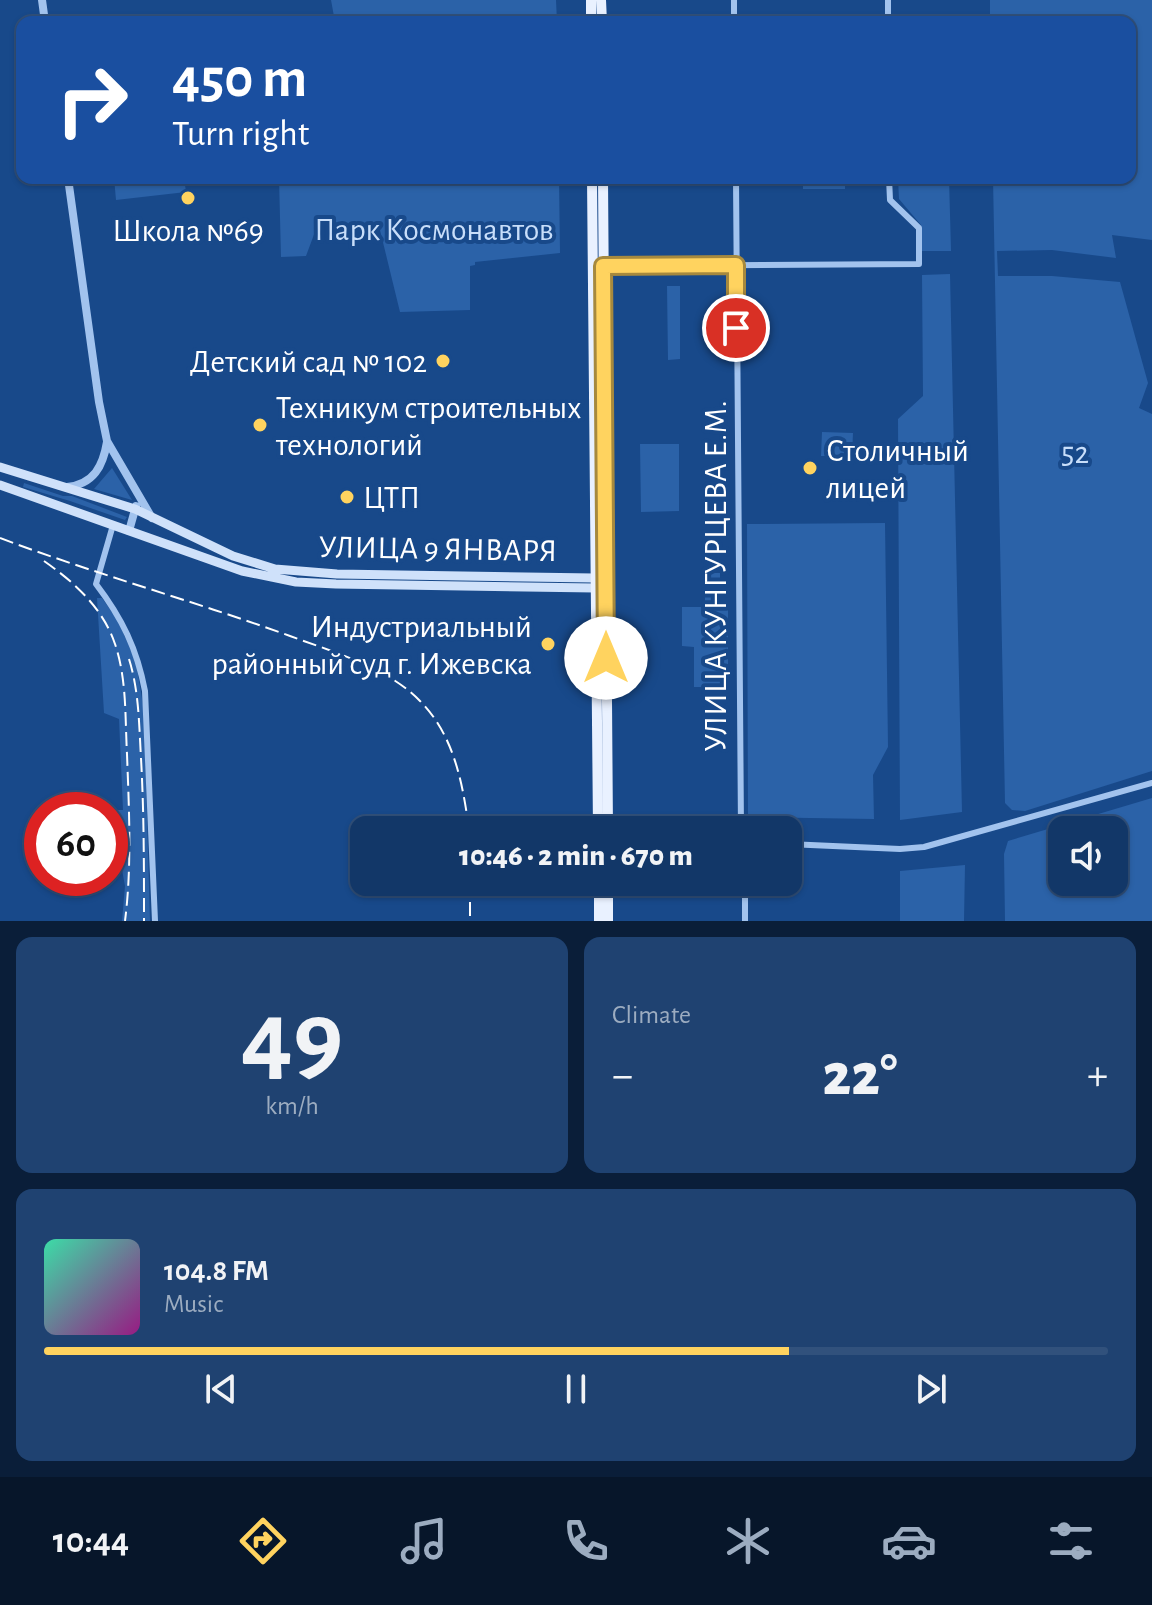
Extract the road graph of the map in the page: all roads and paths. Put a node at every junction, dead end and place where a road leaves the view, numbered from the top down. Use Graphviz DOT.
graph roads {
  1 [pos="69,184"];
  2 [pos="592,184"];
  3 [pos="603,184"];
  4 [pos="736,184"];
  5 [pos="889,184"];
  6 [pos="736,265"];
  7 [pos="603,266"];
  8 [pos="107,441"];
  9 [pos="0,467"];
  10 [pos="19,474"];
  11 [pos="0,485"];
  12 [pos="63,487"];
  13 [pos="14,490"];
  14 [pos="139,494"];
  15 [pos="135,509"];
  16 [pos="152,518"];
  17 [pos="113,525"];
  18 [pos="129,531"];
  19 [pos="354,580"];
  20 [pos="598,583"];
  21 [pos="1152,783"];
  22 [pos="598,816"];
  23 [pos="607,816"];
  24 [pos="741,816"];
  25 [pos="802,845"];
  26 [pos="599,896"];
  27 [pos="608,896"];
  28 [pos="745,896"];
  29 [pos="155,921"];
  30 [pos="599,921"];
  31 [pos="608,921"];
  32 [pos="745,921"];
  1 -- 8 [label="street"];
  2 -- 20 [label="main road"];
  3 -- 7 [label="main road"];
  4 -- 6 [label="street, УЛИЦА КУНГУРЦЕВА Е.М."];
  5 -- 6 [label="street"];
  6 -- 7 [label="street"];
  6 -- 24 [label="street, УЛИЦА КУНГУРЦЕВА Е.М."];
  7 -- 20 [label="main road"];
  8 -- 12 [label="street"];
  8 -- 14 [label="street"];
  9 -- 10 [label="main road, УЛИЦА 9 ЯНВАРЯ"];
  10 -- 12 [label="main road, УЛИЦА 9 ЯНВАРЯ"];
  10 -- 13 [label="main road"];
  11 -- 13 [label="main road, УЛИЦА 9 ЯНВАРЯ"];
  12 -- 15 [label="main road, УЛИЦА 9 ЯНВАРЯ"];
  13 -- 17 [label="main road, УЛИЦА 9 ЯНВАРЯ"];
  14 -- 15 [label="street"];
  14 -- 16 [label="street"];
  15 -- 16 [label="main road, УЛИЦА 9 ЯНВАРЯ"];
  15 -- 18 [label="street"];
  16 -- 19 [label="main road, УЛИЦА 9 ЯНВАРЯ"];
  17 -- 18 [label="main road, УЛИЦА 9 ЯНВАРЯ"];
  17 -- 29 [label="street"];
  18 -- 19 [label="main road, УЛИЦА 9 ЯНВАРЯ"];
  19 -- 20 [label="main road, УЛИЦА 9 ЯНВАРЯ"];
  20 -- 22 [label="main road"];
  20 -- 23 [label="main road"];
  21 -- 25 [label="street"];
  26 -- 30 [label="main road"];
  27 -- 31 [label="main road"];
  28 -- 32 [label="street"];
}
